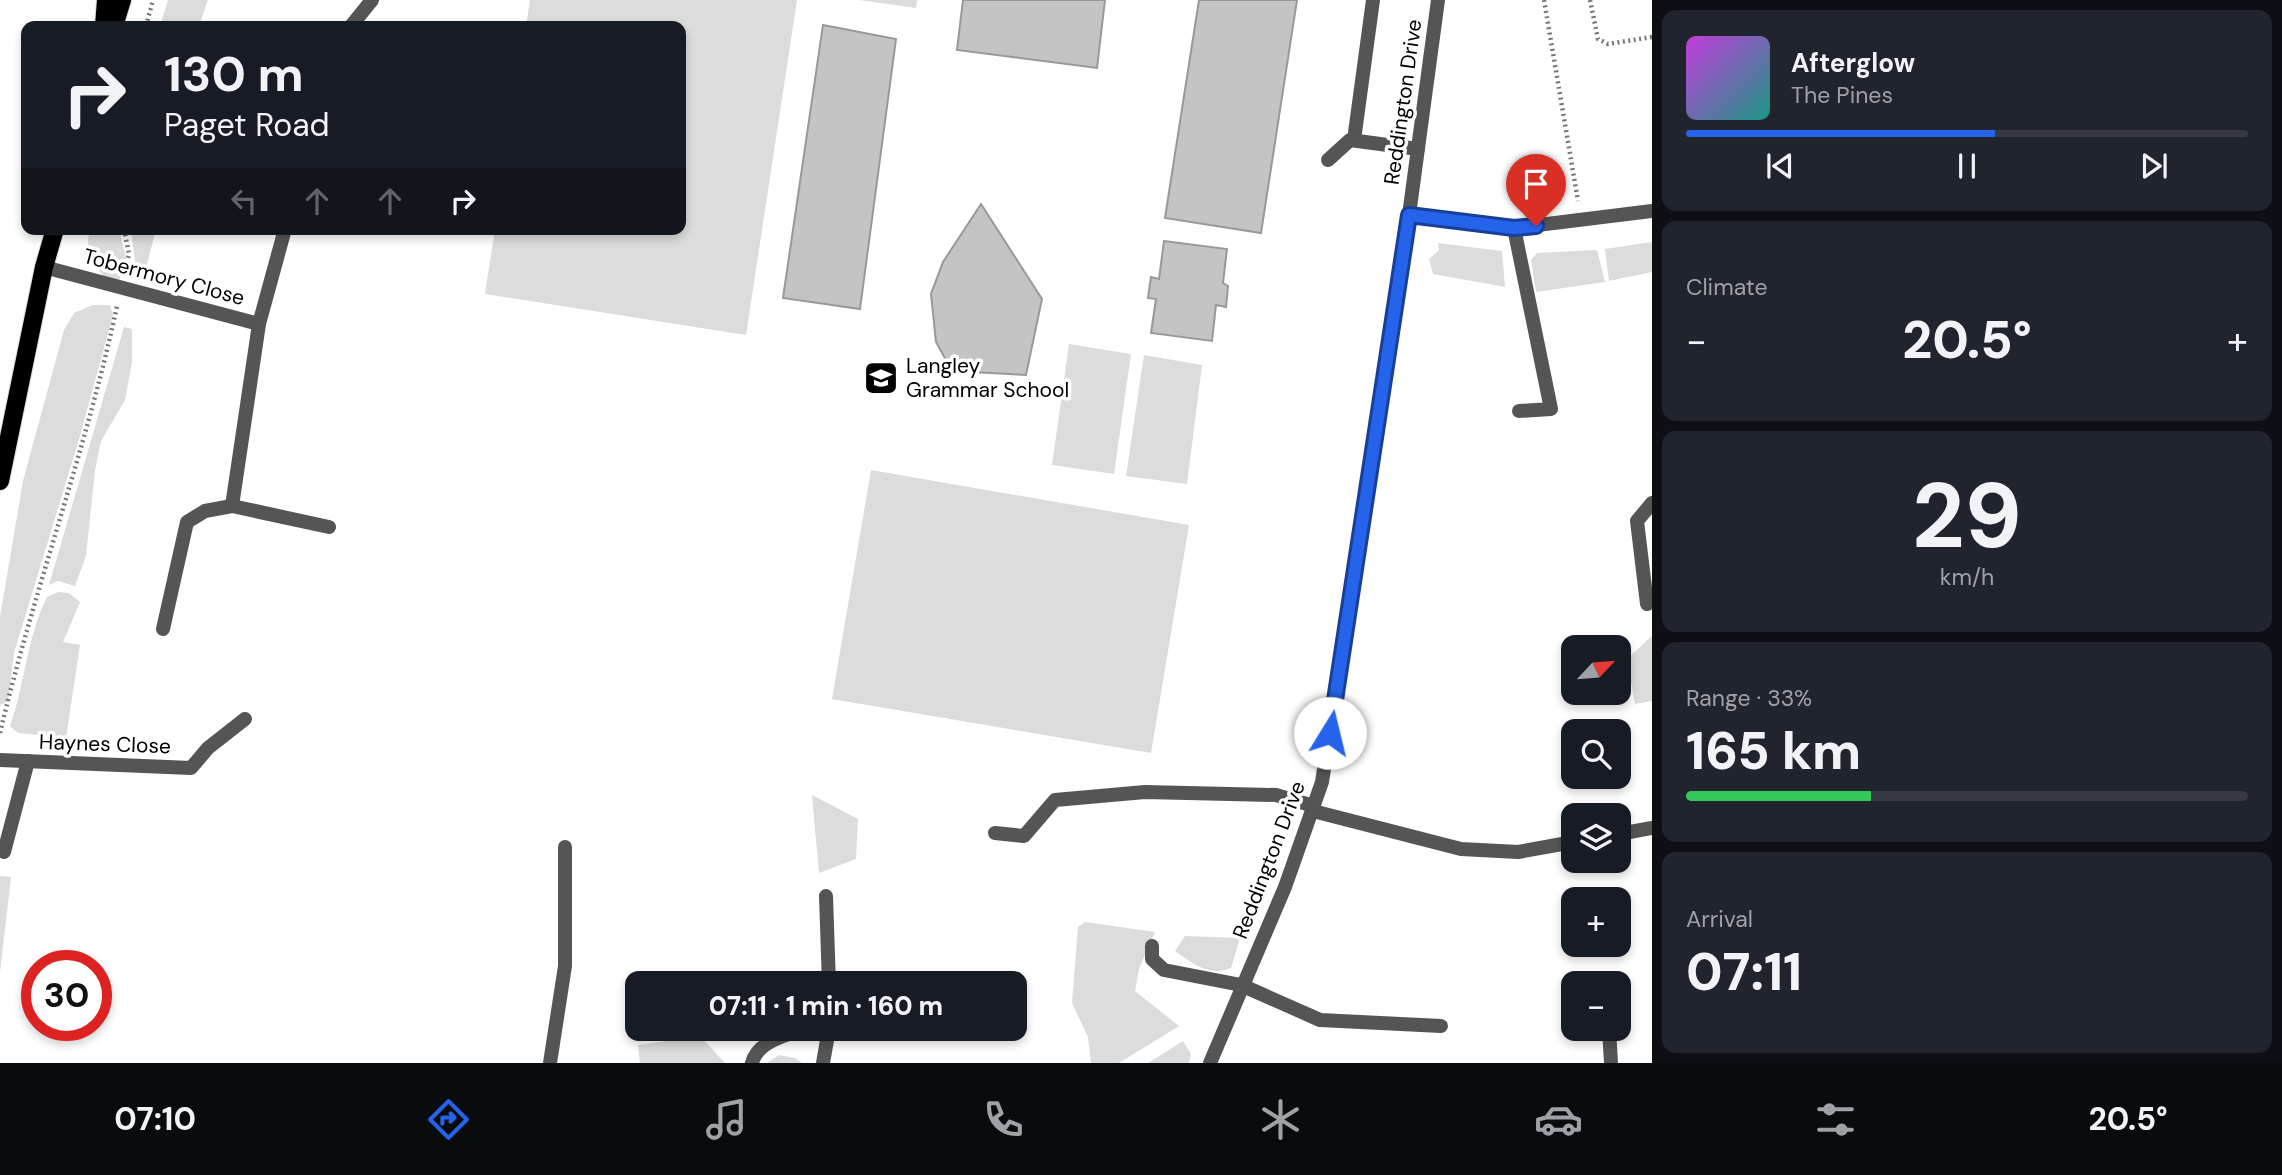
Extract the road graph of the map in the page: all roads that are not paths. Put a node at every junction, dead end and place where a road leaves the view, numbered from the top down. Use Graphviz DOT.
graph roads {
  1 [pos="106,0"];
  2 [pos="122,0"];
  3 [pos="372,0"];
  4 [pos="1373,0"];
  5 [pos="1437,0"];
  6 [pos="104,21"];
  7 [pos="116,21"];
  8 [pos="355,21"];
  9 [pos="1354,140"];
  10 [pos="1418,149"];
  11 [pos="1328,160"];
  12 [pos="1652,211"];
  13 [pos="1409,215"];
  14 [pos="1514,228"];
  15 [pos="53,235"];
  16 [pos="283,235"];
  17 [pos="44,267"];
  18 [pos="259,324"];
  19 [pos="1519,411"];
  20 [pos="0,481"];
  21 [pos="1652,503"];
  22 [pos="232,506"];
  23 [pos="329,527"];
  24 [pos="1647,604"];
  25 [pos="163,629"];
  26 [pos="244,719"];
  27 [pos="0,760"];
  28 [pos="28,761"];
  29 [pos="1314,808"];
  30 [pos="1652,828"];
  31 [pos="1631,832"];
  32 [pos="995,833"];
  33 [pos="1561,844"];
  34 [pos="565,847"];
  35 [pos="4,852"];
  36 [pos="826,895"];
  37 [pos="1152,946"];
  38 [pos="829,971"];
  39 [pos="1241,985"];
  40 [pos="1441,1026"];
  41 [pos="771,1041"];
  42 [pos="827,1041"];
  43 [pos="1610,1041"];
  44 [pos="550,1063"];
  45 [pos="752,1063"];
  46 [pos="823,1063"];
  47 [pos="1210,1063"];
  48 [pos="1611,1063"];
  1 -- 6 [label="main road"];
  2 -- 7 [label="main road"];
  3 -- 8 [label="street"];
  4 -- 9 [label="street"];
  5 -- 10 [label="street, Reddington Drive"];
  9 -- 10 [label="street"];
  9 -- 11 [label="street"];
  10 -- 13 [label="street, Reddington Drive"];
  12 -- 14 [label="street"];
  13 -- 14 [label="street"];
  13 -- 29 [label="street, Reddington Drive"];
  14 -- 19 [label="street"];
  15 -- 17 [label="main road"];
  16 -- 18 [label="street, Tobermory Close"];
  17 -- 18 [label="street, Tobermory Close"];
  17 -- 20 [label="main road"];
  18 -- 22 [label="street"];
  21 -- 24 [label="street"];
  22 -- 23 [label="street"];
  22 -- 25 [label="street"];
  26 -- 28 [label="street, Haynes Close"];
  27 -- 28 [label="street, Haynes Close"];
  28 -- 35 [label="street, Haynes Close"];
  29 -- 32 [label="street"];
  29 -- 33 [label="street"];
  29 -- 39 [label="street, Reddington Drive"];
  30 -- 31 [label="street"];
  34 -- 44 [label="street"];
  36 -- 38 [label="street"];
  37 -- 39 [label="street"];
  39 -- 40 [label="street"];
  39 -- 47 [label="street, Reddington Drive"];
  41 -- 45 [label="street"];
  42 -- 46 [label="street"];
  43 -- 48 [label="street"];
}
